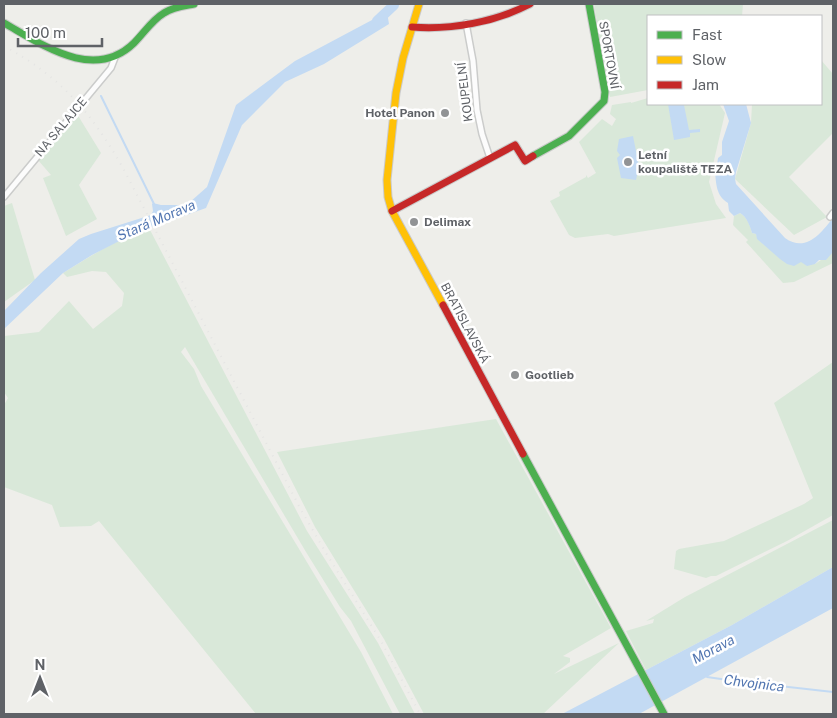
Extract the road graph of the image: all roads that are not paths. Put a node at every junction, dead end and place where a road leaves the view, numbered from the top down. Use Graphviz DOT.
graph roads {
  1 [pos="194,4"];
  2 [pos="419,4"];
  3 [pos="530,4"];
  4 [pos="589,4"];
  5 [pos="466,22"];
  6 [pos="4,23"];
  7 [pos="412,27"];
  8 [pos="116,56"];
  9 [pos="490,158"];
  10 [pos="4,197"];
  11 [pos="392,211"];
  12 [pos="664,714"];
  1 -- 8 [label="main road"];
  2 -- 7 [label="main road, BRATISLAVSKÁ"];
  3 -- 5 [label="main road"];
  4 -- 9 [label="main road, SPORTOVNÍ"];
  5 -- 7 [label="main road"];
  5 -- 9 [label="street, KOUPELNÍ"];
  6 -- 8 [label="main road"];
  7 -- 11 [label="main road, BRATISLAVSKÁ"];
  8 -- 10 [label="street, NA SALAJCE"];
  9 -- 11 [label="main road"];
  11 -- 12 [label="main road, BRATISLAVSKÁ"];
}
